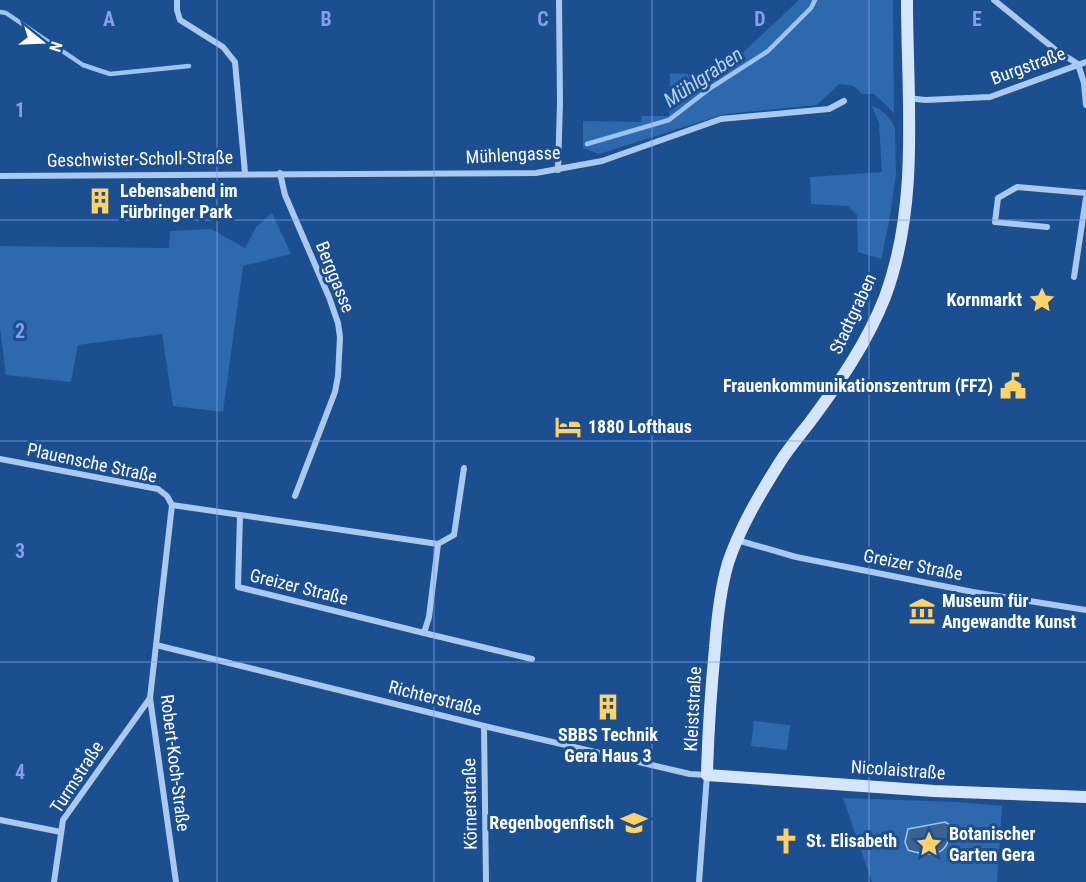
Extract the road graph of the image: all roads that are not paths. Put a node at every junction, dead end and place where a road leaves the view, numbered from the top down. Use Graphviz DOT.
graph roads {
  1 [pos="177,0"];
  2 [pos="559,0"];
  3 [pos="907,0"];
  4 [pos="994,0"];
  5 [pos="1086,62"];
  6 [pos="1078,64"];
  7 [pos="908,98"];
  8 [pos="844,102"];
  9 [pos="1086,105"];
  10 [pos="558,170"];
  11 [pos="245,173"];
  12 [pos="280,173"];
  13 [pos="0,176"];
  14 [pos="1086,193"];
  15 [pos="1086,198"];
  16 [pos="1047,227"];
  17 [pos="1074,277"];
  18 [pos="0,459"];
  19 [pos="464,468"];
  20 [pos="295,496"];
  21 [pos="172,505"];
  22 [pos="240,515"];
  23 [pos="737,540"];
  24 [pos="438,544"];
  25 [pos="1086,610"];
  26 [pos="424,633"];
  27 [pos="156,645"];
  28 [pos="532,659"];
  29 [pos="150,698"];
  30 [pos="484,726"];
  31 [pos="707,775"];
  32 [pos="1086,797"];
  33 [pos="0,820"];
  34 [pos="61,832"];
  35 [pos="54,882"];
  36 [pos="176,882"];
  37 [pos="486,882"];
  38 [pos="699,882"];
  1 -- 11 [label="street"];
  2 -- 10 [label="street"];
  3 -- 7 [label="main road, Stadtgraben"];
  4 -- 6 [label="street"];
  5 -- 6 [label="street, Burgstraße"];
  6 -- 7 [label="street, Burgstraße"];
  6 -- 9 [label="street"];
  7 -- 23 [label="main road, Stadtgraben"];
  8 -- 10 [label="street, Mühlengasse"];
  10 -- 12 [label="street, Mühlengasse"];
  11 -- 12 [label="street, Geschwister-Scholl-Straße"];
  11 -- 13 [label="street, Geschwister-Scholl-Straße"];
  12 -- 20 [label="street, Berggasse"];
  14 -- 16 [label="street"];
  15 -- 17 [label="street"];
  18 -- 21 [label="street, Plauensche Straße"];
  19 -- 24 [label="street"];
  21 -- 22 [label="street"];
  21 -- 27 [label="street, Robert-Koch-Straße"];
  22 -- 24 [label="street"];
  22 -- 26 [label="street, Greizer Straße"];
  23 -- 25 [label="street, Greizer Straße"];
  23 -- 31 [label="main road, Kleiststraße"];
  24 -- 26 [label="street"];
  26 -- 28 [label="street, Greizer Straße"];
  27 -- 29 [label="street, Robert-Koch-Straße"];
  27 -- 30 [label="street, Richterstraße"];
  29 -- 34 [label="street, Turmstraße"];
  29 -- 36 [label="street, Robert-Koch-Straße"];
  30 -- 31 [label="street, Richterstraße"];
  30 -- 37 [label="street, Körnerstraße"];
  31 -- 32 [label="main road, Nicolaistraße"];
  31 -- 38 [label="street, Kleiststraße"];
  33 -- 34 [label="street"];
  34 -- 35 [label="street, Turmstraße"];
}
